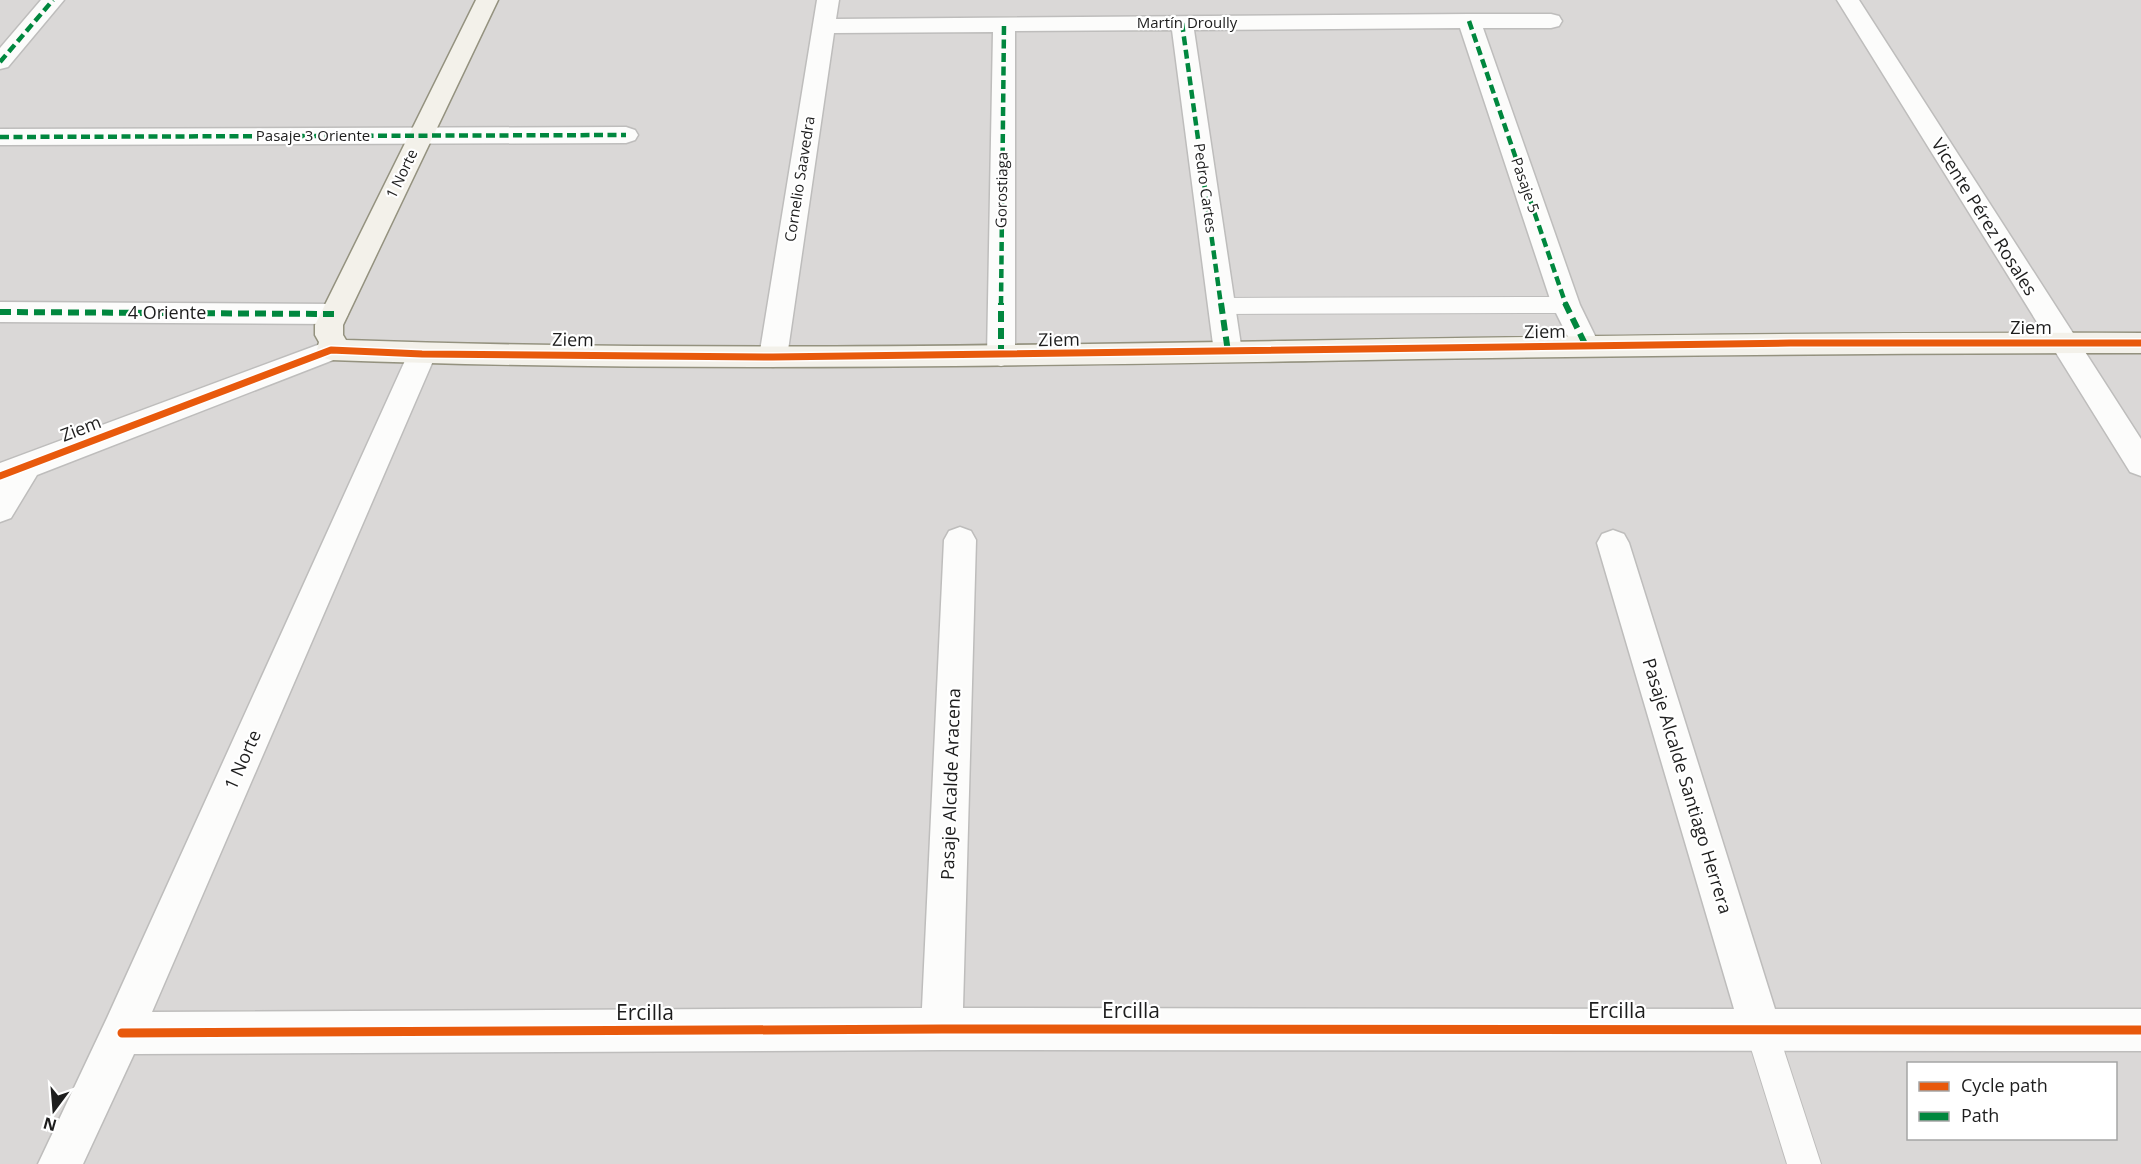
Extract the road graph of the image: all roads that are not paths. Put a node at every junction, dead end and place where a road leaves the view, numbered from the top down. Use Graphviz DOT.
graph roads {
  1 [pos="53,0"];
  2 [pos="487,0"];
  3 [pos="828,0"];
  4 [pos="1047,0"];
  5 [pos="1250,0"];
  6 [pos="1848,0"];
  7 [pos="1469,21"];
  8 [pos="1551,21"];
  9 [pos="1254,23"];
  10 [pos="1182,24"];
  11 [pos="1004,25"];
  12 [pos="1047,25"];
  13 [pos="824,26"];
  14 [pos="0,62"];
  15 [pos="626,135"];
  16 [pos="421,136"];
  17 [pos="0,137"];
  18 [pos="1566,305"];
  19 [pos="1221,306"];
  20 [pos="0,312"];
  21 [pos="334,314"];
  22 [pos="2064,343"];
  23 [pos="2141,343"];
  24 [pos="1586,346"];
  25 [pos="331,350"];
  26 [pos="1228,352"];
  27 [pos="422,354"];
  28 [pos="1001,356"];
  29 [pos="772,357"];
  30 [pos="2141,464"];
  31 [pos="13,471"];
  32 [pos="0,509"];
  33 [pos="960,540"];
  34 [pos="1613,543"];
  35 [pos="942,1029"];
  36 [pos="1761,1029"];
  37 [pos="2141,1030"];
  38 [pos="122,1034"];
  39 [pos="60,1164"];
  40 [pos="1804,1164"];
  1 -- 14 [label="street"];
  2 -- 16 [label="street, 1 Norte"];
  3 -- 13 [label="street, Cornelio Saavedra"];
  4 -- 12 [label="street"];
  5 -- 9 [label="street"];
  6 -- 22 [label="street, Vicente Pérez Rosales"];
  7 -- 8 [label="street, Martín Droully"];
  7 -- 9 [label="street, Martín Droully"];
  7 -- 18 [label="street, Pasaje 5"];
  9 -- 10 [label="street, Martín Droully"];
  10 -- 12 [label="street, Martín Droully"];
  10 -- 19 [label="street, Pedro Cartes"];
  11 -- 12 [label="street, Martín Droully"];
  11 -- 13 [label="street, Martín Droully"];
  11 -- 28 [label="street, Gorostiaga"];
  13 -- 29 [label="street, Cornelio Saavedra"];
  15 -- 16 [label="street, Pasaje 3 Oriente"];
  16 -- 17 [label="street, Pasaje 3 Oriente"];
  16 -- 21 [label="street, 1 Norte"];
  18 -- 19 [label="lane"];
  18 -- 24 [label="street, Pasaje 5"];
  19 -- 26 [label="street, Pedro Cartes"];
  20 -- 21 [label="street, 4 Oriente"];
  21 -- 25 [label="street, 1 Norte"];
  22 -- 23 [label="street, Ziem"];
  22 -- 24 [label="street, Ziem"];
  22 -- 30 [label="street, Vicente Pérez Rosales"];
  24 -- 26 [label="street, Ziem"];
  25 -- 27 [label="street, Ziem"];
  25 -- 31 [label="street, Ziem"];
  26 -- 28 [label="street, Ziem"];
  27 -- 29 [label="street, Ziem"];
  27 -- 38 [label="street, 1 Norte"];
  28 -- 29 [label="street, Ziem"];
  31 -- 32 [label="street"];
  33 -- 35 [label="street, Pasaje Alcalde Aracena"];
  34 -- 36 [label="street, Pasaje Alcalde Santiago Herrera"];
  35 -- 36 [label="street, Ercilla"];
  35 -- 38 [label="street, Ercilla"];
  36 -- 37 [label="street, Ercilla"];
  36 -- 40 [label="lane"];
  38 -- 39 [label="street, 1 Norte"];
}
